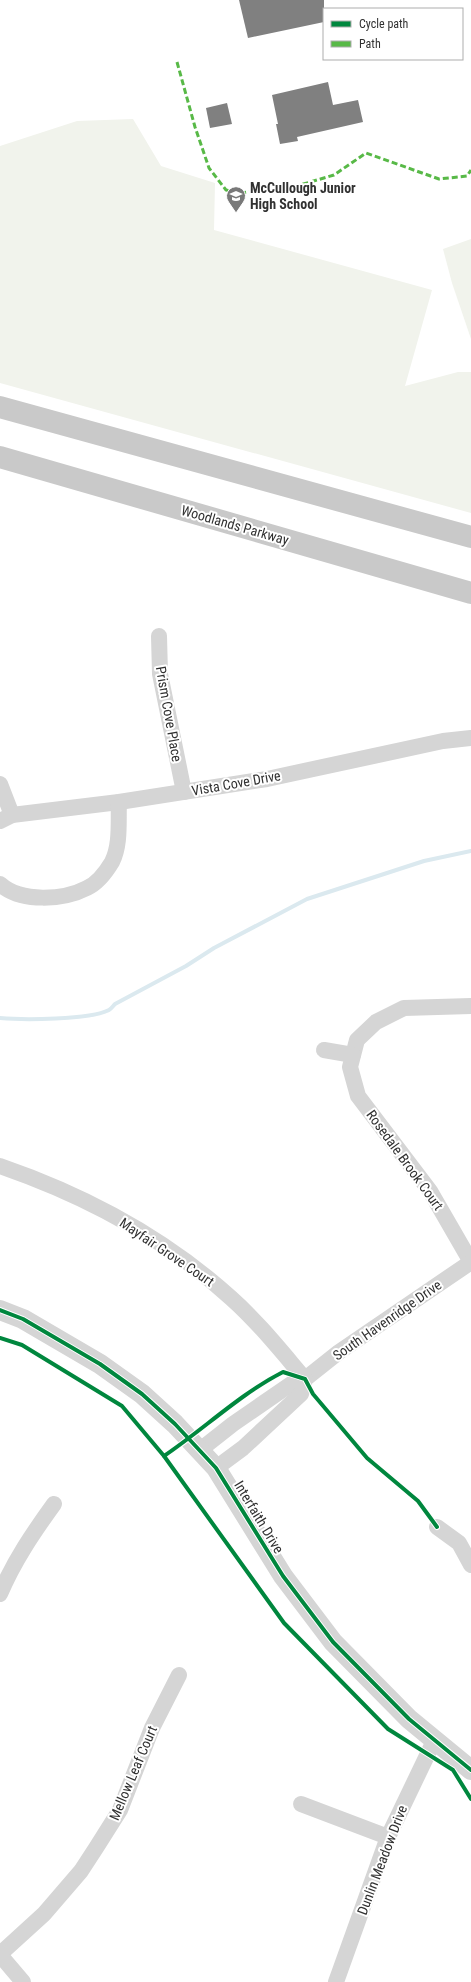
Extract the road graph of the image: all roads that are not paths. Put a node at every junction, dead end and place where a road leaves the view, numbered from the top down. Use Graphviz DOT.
graph roads {
  1 [pos="0,407"];
  2 [pos="0,457"];
  3 [pos="471,537"];
  4 [pos="471,593"];
  5 [pos="159,636"];
  6 [pos="471,738"];
  7 [pos="0,784"];
  8 [pos="184,792"];
  9 [pos="119,802"];
  10 [pos="6,818"];
  11 [pos="0,884"];
  12 [pos="471,1006"];
  13 [pos="324,1050"];
  14 [pos="353,1055"];
  15 [pos="0,1166"];
  16 [pos="471,1262"];
  17 [pos="0,1310"];
  18 [pos="305,1379"];
  19 [pos="200,1450"];
  20 [pos="216,1468"];
  21 [pos="54,1504"];
  22 [pos="437,1527"];
  23 [pos="471,1565"];
  24 [pos="0,1594"];
  25 [pos="179,1675"];
  26 [pos="434,1741"];
  27 [pos="471,1770"];
  28 [pos="301,1804"];
  29 [pos="388,1837"];
  30 [pos="0,1954"];
  31 [pos="23,1982"];
  32 [pos="336,1982"];
  1 -- 3 [label="main road"];
  2 -- 4 [label="main road, Woodlands Parkway"];
  5 -- 8 [label="street, Prism Cove Place"];
  6 -- 8 [label="street, Vista Cove Drive"];
  7 -- 10 [label="street"];
  8 -- 9 [label="street, Vista Cove Drive"];
  9 -- 10 [label="street, Vista Cove Drive"];
  9 -- 11 [label="street"];
  12 -- 14 [label="street, Rosedale Brook Court"];
  13 -- 14 [label="street"];
  14 -- 16 [label="street, Rosedale Brook Court"];
  15 -- 18 [label="street, Mayfair Grove Court"];
  16 -- 18 [label="street, South Havenridge Drive"];
  17 -- 19 [label="street, Interfaith Drive"];
  18 -- 19 [label="street, South Havenridge Drive"];
  18 -- 20 [label="street, South Havenridge Drive"];
  19 -- 20 [label="street, Interfaith Drive"];
  20 -- 26 [label="street, Interfaith Drive"];
  21 -- 24 [label="street"];
  22 -- 23 [label="street"];
  25 -- 30 [label="street, Mellow Leaf Court"];
  26 -- 27 [label="street, Interfaith Drive"];
  26 -- 29 [label="street, Dunlin Meadow Drive"];
  28 -- 29 [label="street"];
  29 -- 32 [label="street, Dunlin Meadow Drive"];
  30 -- 31 [label="street"];
}
